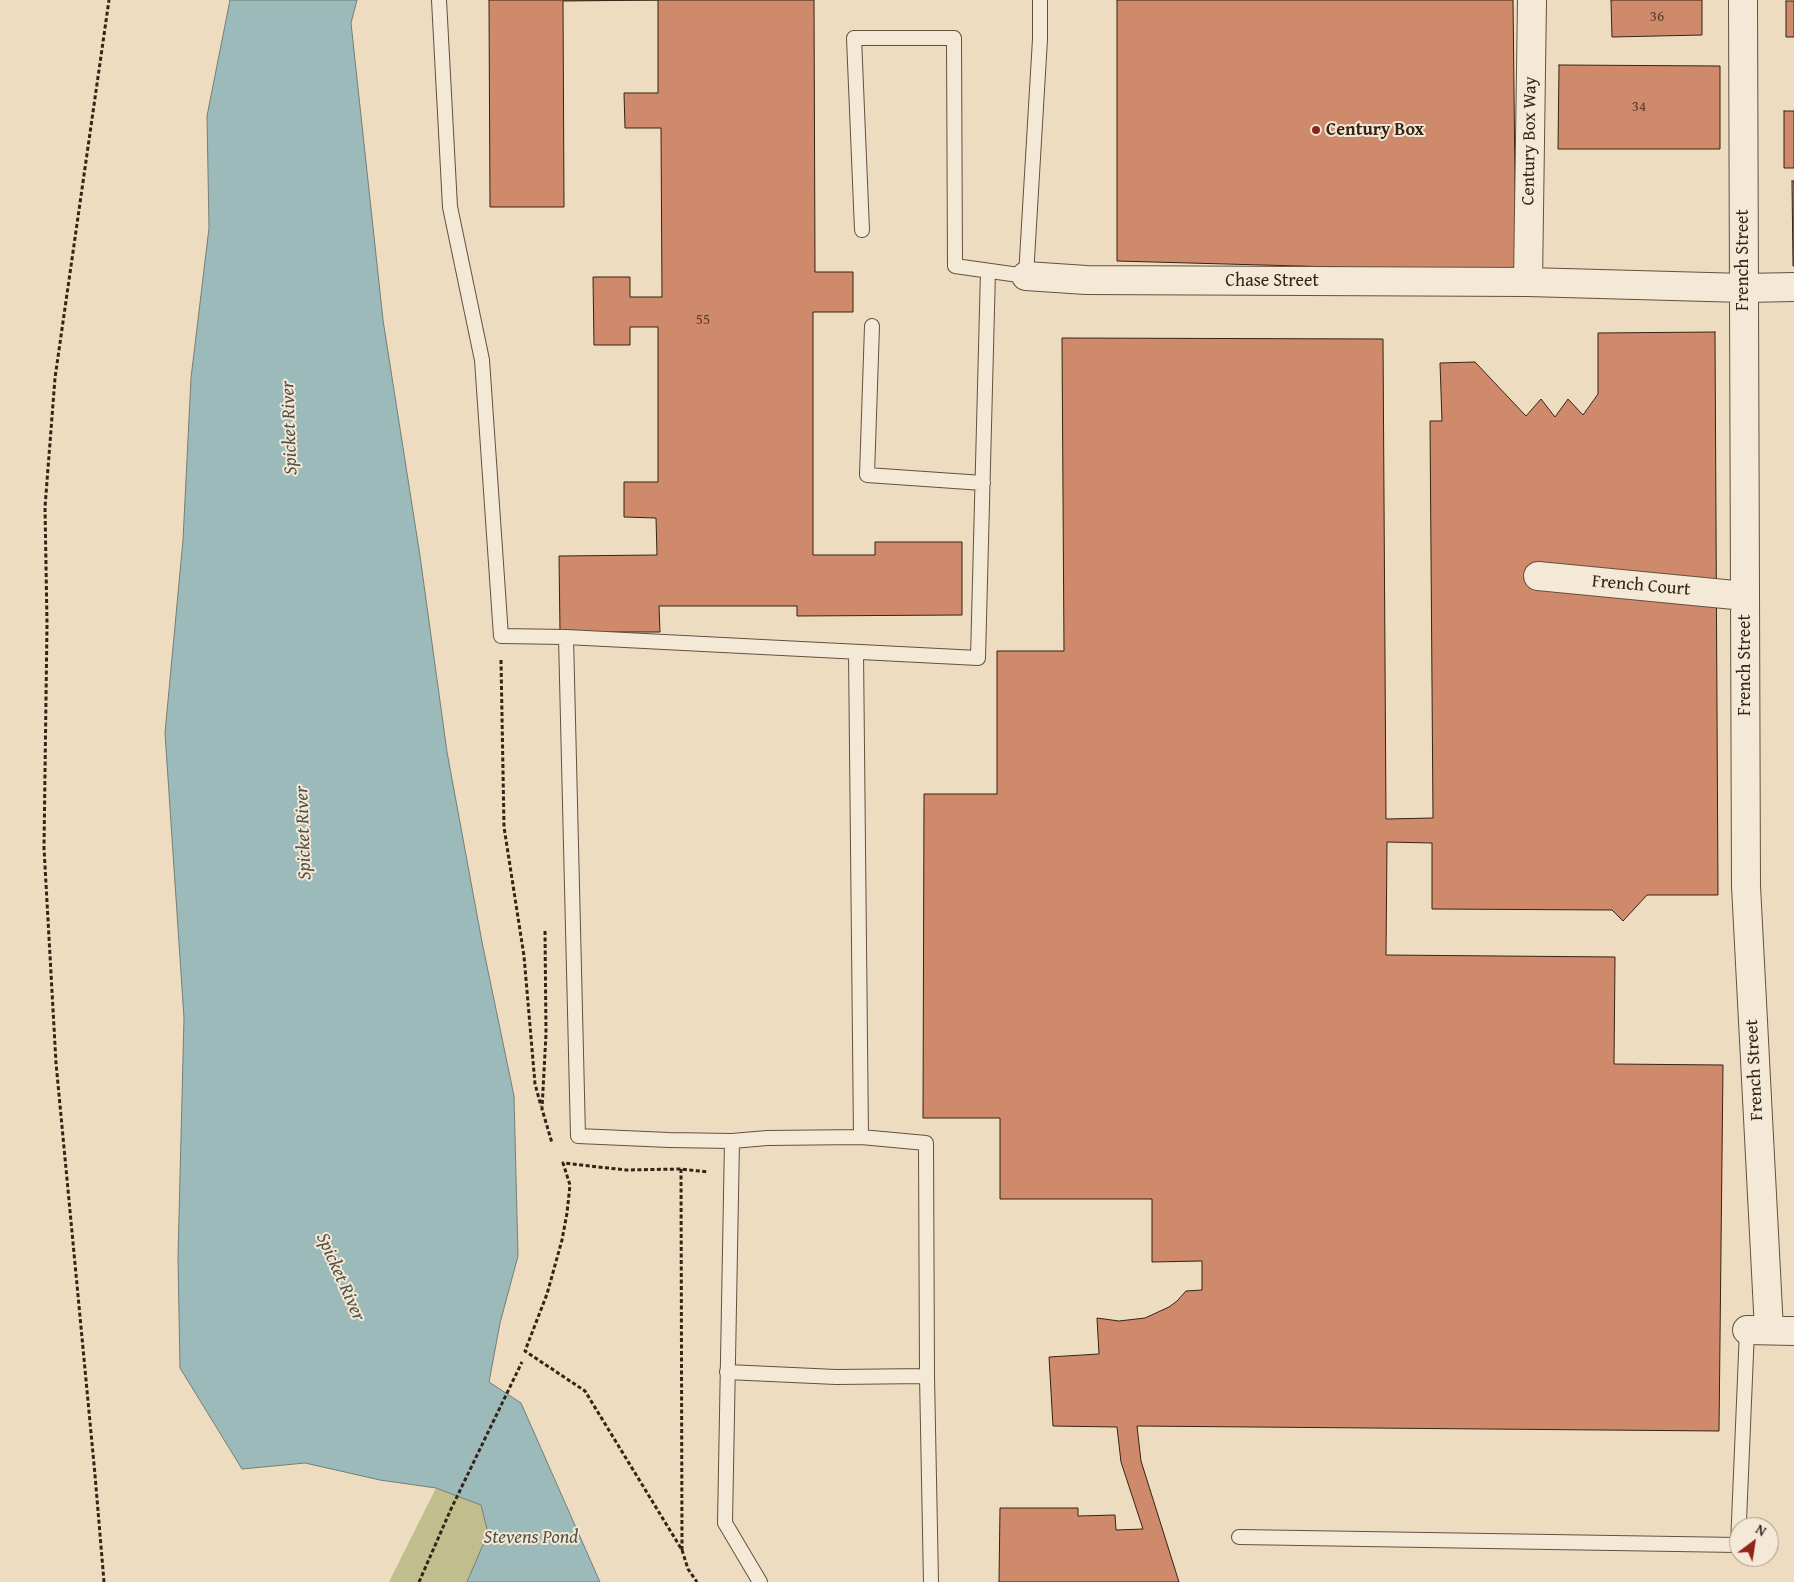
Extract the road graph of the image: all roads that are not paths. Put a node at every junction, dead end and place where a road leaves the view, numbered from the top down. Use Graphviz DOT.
graph roads {
  1 [pos="439,0"];
  2 [pos="1040,0"];
  3 [pos="1532,0"];
  4 [pos="1742,0"];
  5 [pos="862,230"];
  6 [pos="988,271"];
  7 [pos="1026,276"];
  8 [pos="1528,282"];
  9 [pos="1794,287"];
  10 [pos="1744,288"];
  11 [pos="872,326"];
  12 [pos="983,483"];
  13 [pos="1538,576"];
  14 [pos="1745,596"];
  15 [pos="566,637"];
  16 [pos="856,652"];
  17 [pos="861,1137"];
  18 [pos="732,1141"];
  19 [pos="1770,1330"];
  20 [pos="728,1372"];
  21 [pos="927,1376"];
  22 [pos="1239,1538"];
  23 [pos="760,1582"];
  24 [pos="931,1582"];
  1 -- 15 [label="lane"];
  2 -- 7 [label="lane"];
  3 -- 8 [label="street, Century Box Way"];
  4 -- 10 [label="street, French Street"];
  5 -- 6 [label="lane"];
  6 -- 7 [label="lane"];
  6 -- 12 [label="lane"];
  7 -- 8 [label="street, Chase Street"];
  8 -- 10 [label="street, Chase Street"];
  9 -- 10 [label="street, Chase Street"];
  10 -- 14 [label="street, French Street"];
  11 -- 12 [label="lane"];
  12 -- 16 [label="lane"];
  13 -- 14 [label="street, French Court"];
  14 -- 19 [label="street, French Street"];
  15 -- 16 [label="lane"];
  15 -- 18 [label="lane"];
  16 -- 17 [label="lane"];
  17 -- 18 [label="lane"];
  17 -- 21 [label="lane"];
  18 -- 20 [label="lane"];
  19 -- 22 [label="lane"];
  20 -- 21 [label="lane"];
  20 -- 23 [label="lane"];
  21 -- 24 [label="lane"];
}
